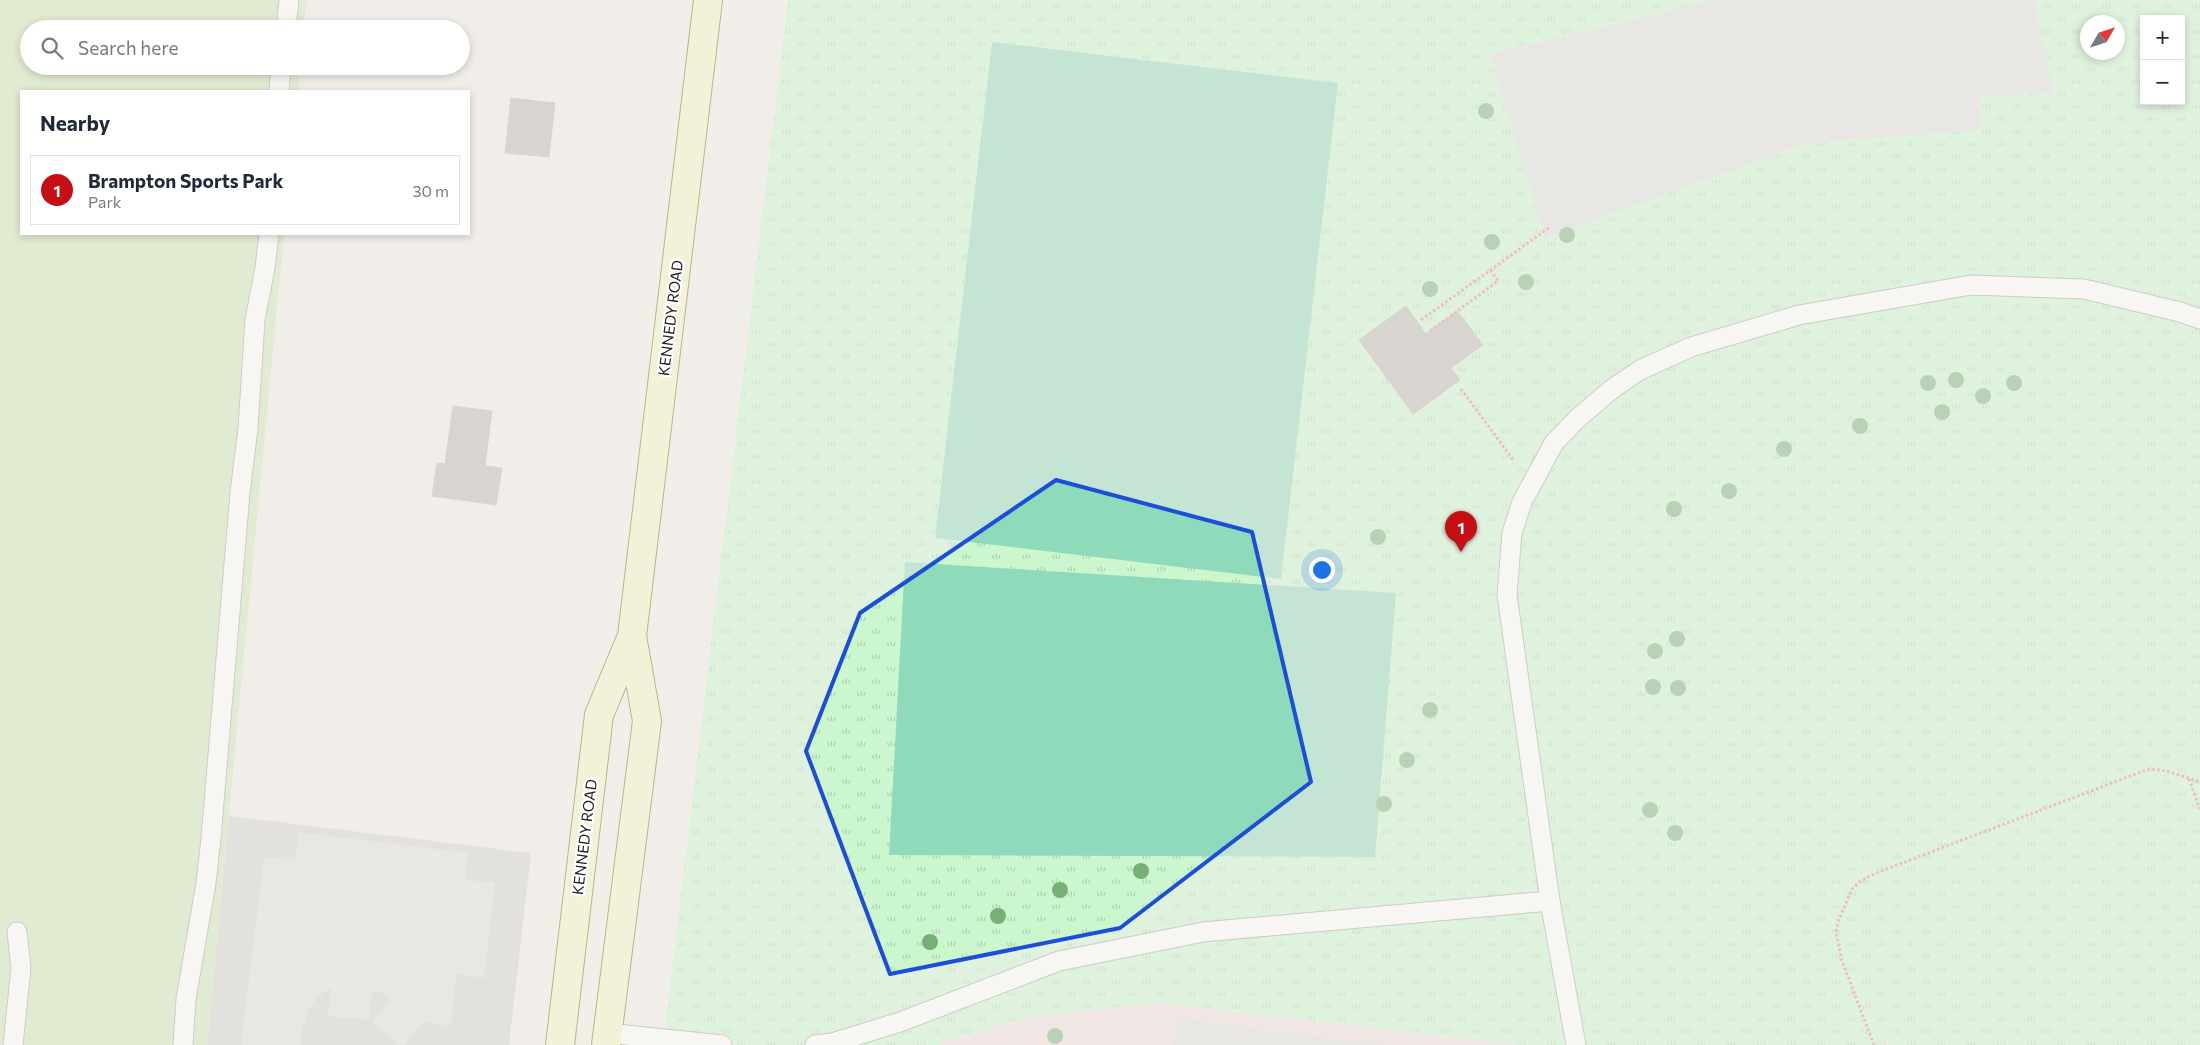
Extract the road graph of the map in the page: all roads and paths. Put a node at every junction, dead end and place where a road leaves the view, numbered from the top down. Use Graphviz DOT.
graph roads {
  1 [pos="289,0"];
  2 [pos="708,0"];
  3 [pos="287,20"];
  4 [pos="280,75"];
  5 [pos="279,90"];
  6 [pos="1550,227"];
  7 [pos="269,235"];
  8 [pos="1490,270"];
  9 [pos="1421,320"];
  10 [pos="2200,320"];
  11 [pos="1430,331"];
  12 [pos="1461,389"];
  13 [pos="1531,483"];
  14 [pos="632,636"];
  15 [pos="2188,778"];
  16 [pos="2200,782"];
  17 [pos="2200,809"];
  18 [pos="1550,901"];
  19 [pos="17,932"];
  20 [pos="607,1039"];
  21 [pos="13,1045"];
  22 [pos="183,1045"];
  23 [pos="560,1045"];
  24 [pos="722,1045"];
  25 [pos="815,1045"];
  26 [pos="1576,1045"];
  27 [pos="1874,1045"];
  1 -- 3 [label="lane"];
  2 -- 14 [label="main road, KENNEDY ROAD"];
  4 -- 5 [label="lane"];
  6 -- 8 [label="path"];
  7 -- 22 [label="lane"];
  8 -- 9 [label="path"];
  8 -- 11 [label="path"];
  10 -- 13 [label="lane"];
  12 -- 13 [label="path"];
  13 -- 18 [label="lane"];
  14 -- 20 [label="main road, KENNEDY ROAD"];
  14 -- 23 [label="main road, KENNEDY ROAD"];
  15 -- 16 [label="path"];
  15 -- 17 [label="path"];
  15 -- 27 [label="path"];
  18 -- 25 [label="lane"];
  18 -- 26 [label="lane"];
  19 -- 21 [label="lane"];
  20 -- 24 [label="lane"];
}
